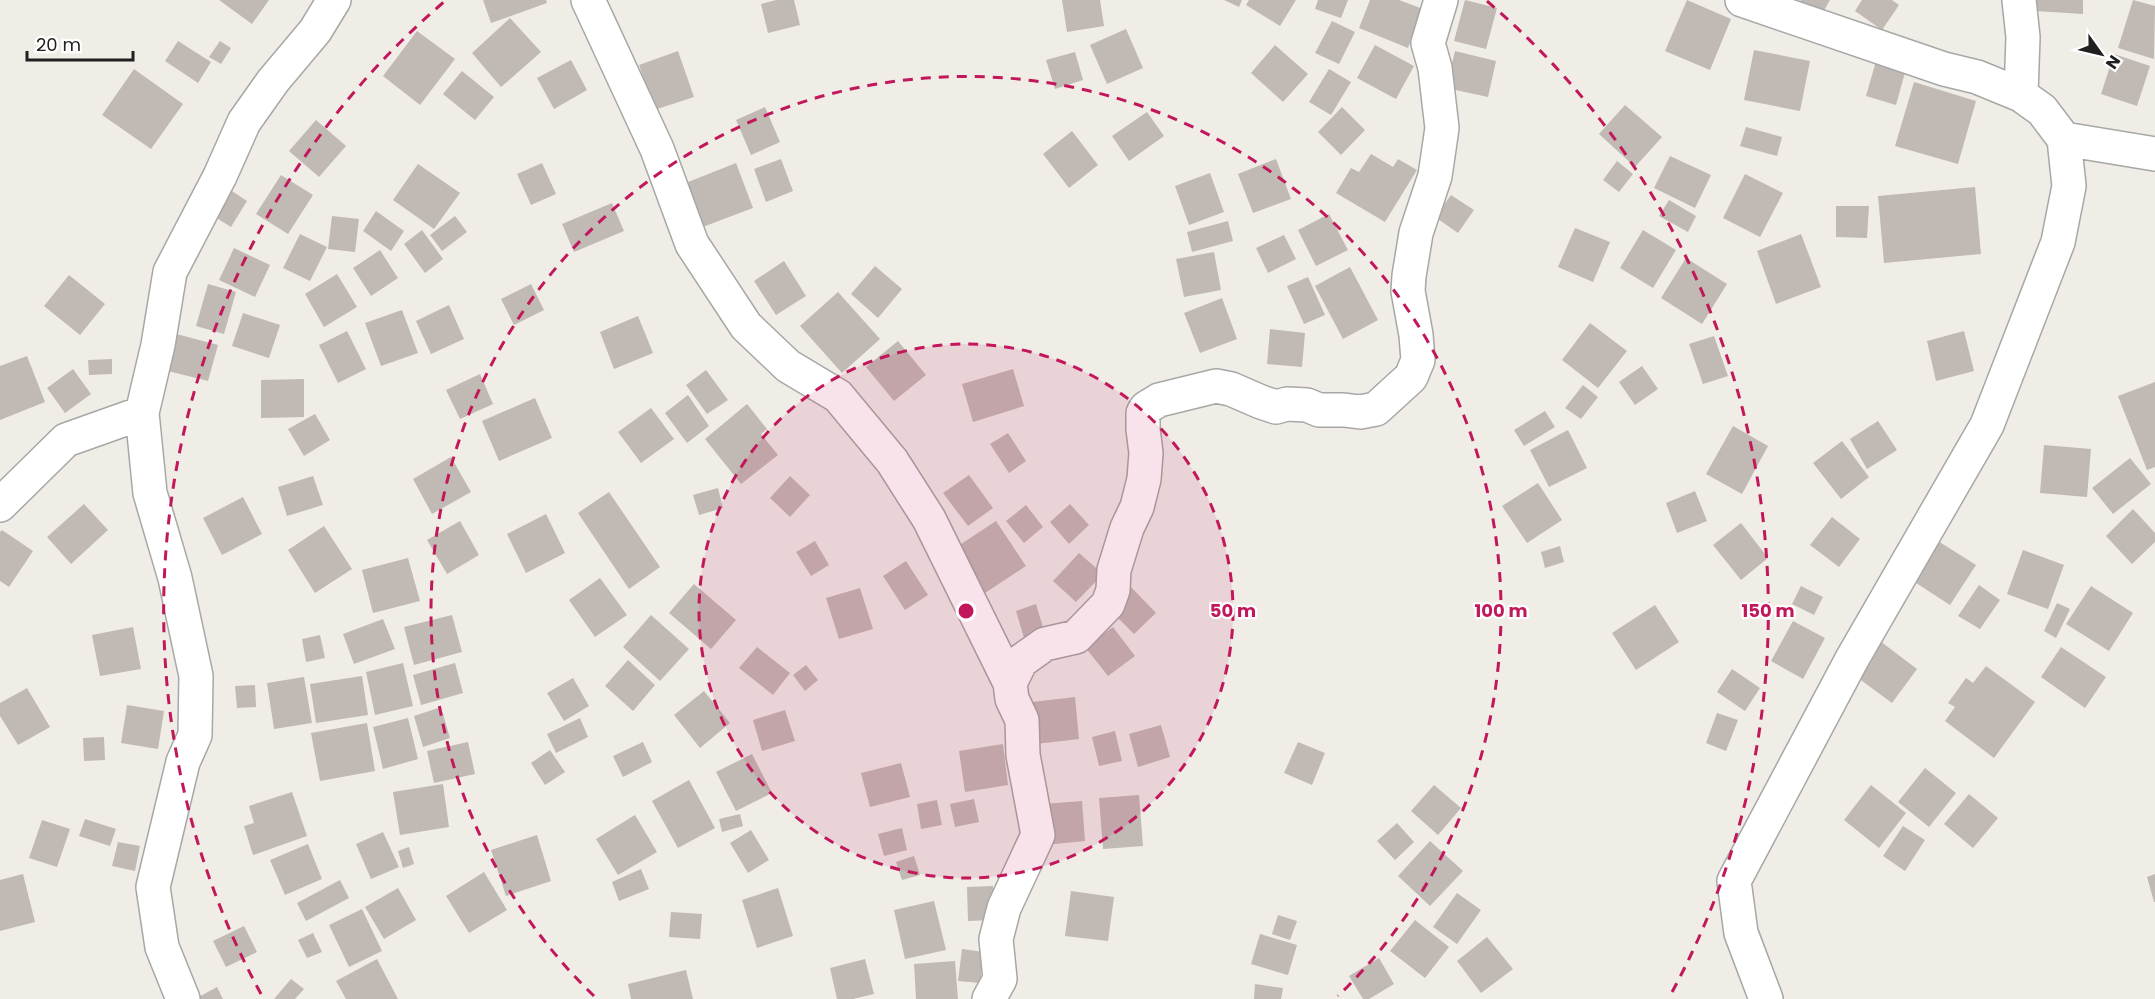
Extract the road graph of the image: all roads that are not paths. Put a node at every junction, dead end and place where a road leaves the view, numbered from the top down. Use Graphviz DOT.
graph roads {
  1 [pos="334,0"];
  2 [pos="588,0"];
  3 [pos="1441,0"];
  4 [pos="1742,0"];
  5 [pos="2019,0"];
  6 [pos="2021,95"];
  7 [pos="2064,139"];
  8 [pos="2155,154"];
  9 [pos="142,413"];
  10 [pos="0,505"];
  11 [pos="1010,683"];
  12 [pos="183,999"];
  13 [pos="989,999"];
  14 [pos="1766,999"];
  1 -- 9 [label="street"];
  2 -- 11 [label="street"];
  3 -- 11 [label="street"];
  4 -- 6 [label="street"];
  5 -- 6 [label="street"];
  6 -- 7 [label="street"];
  7 -- 8 [label="street"];
  7 -- 14 [label="street"];
  9 -- 10 [label="street"];
  9 -- 12 [label="street"];
  11 -- 13 [label="street"];
}
